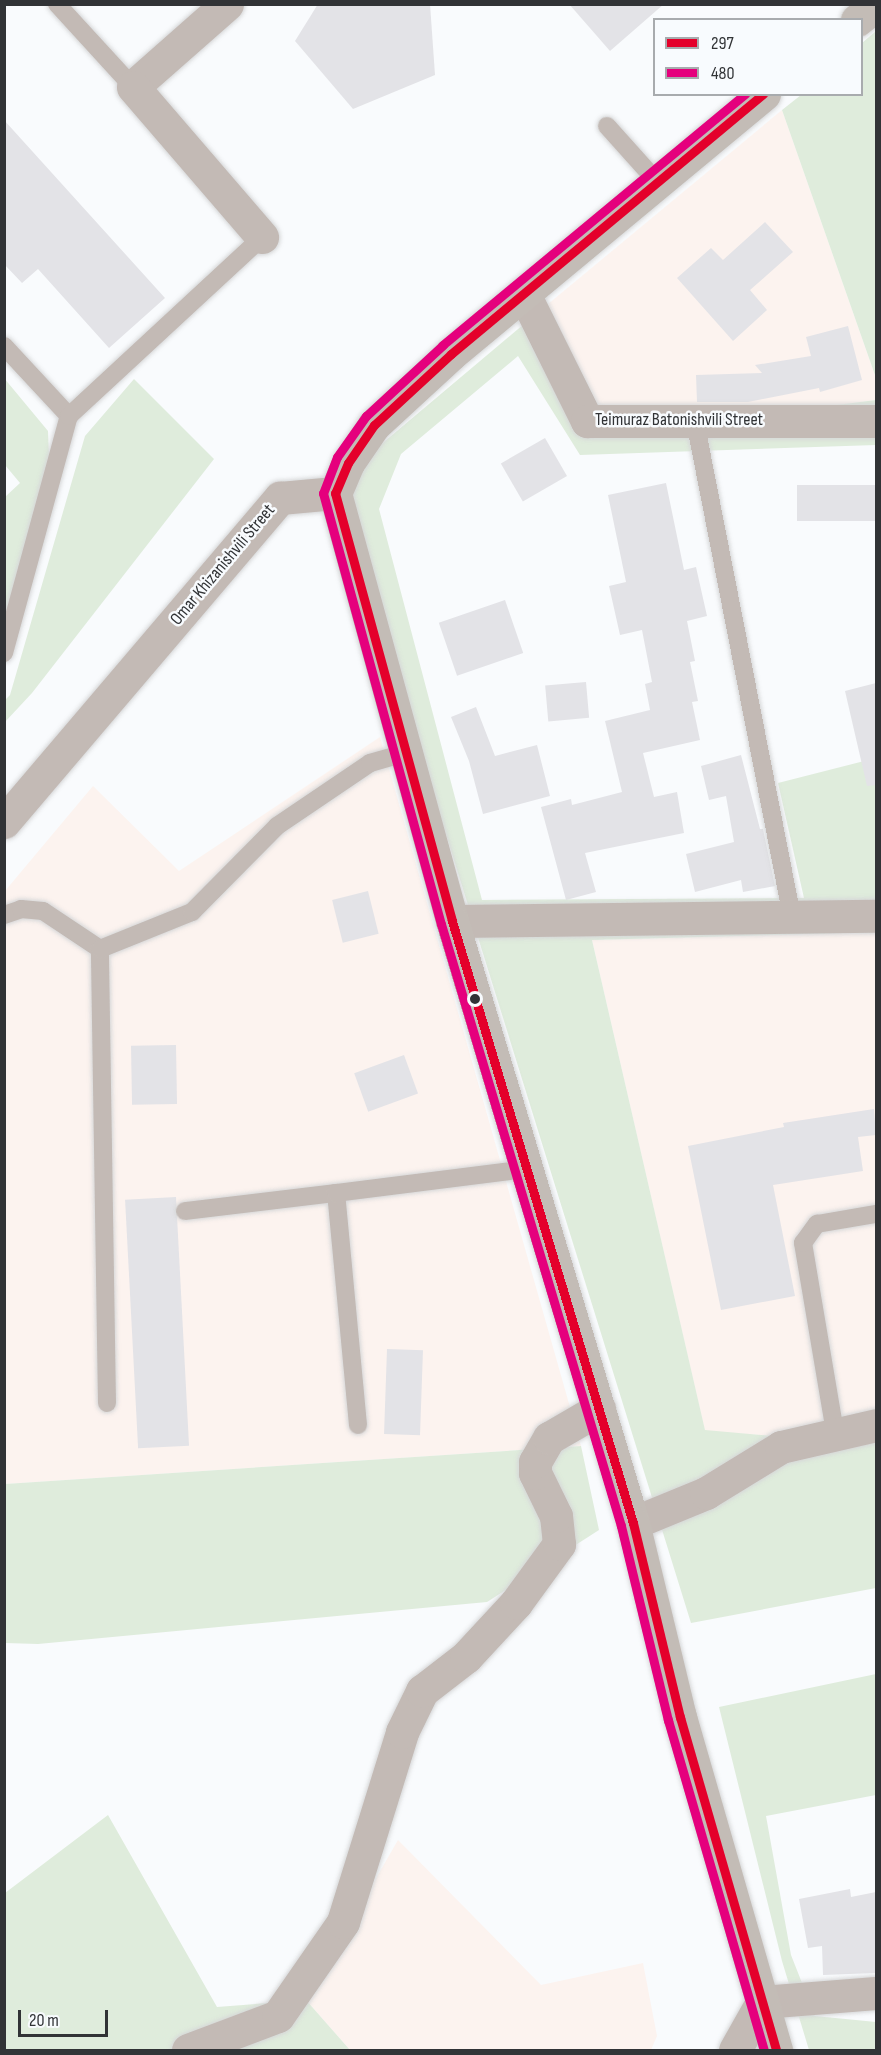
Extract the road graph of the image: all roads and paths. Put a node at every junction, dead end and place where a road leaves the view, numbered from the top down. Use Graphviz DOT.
graph roads {
  1 [pos="57,4"];
  2 [pos="227,4"];
  3 [pos="876,4"];
  4 [pos="860,18"];
  5 [pos="133,87"];
  6 [pos="762,96"];
  7 [pos="607,126"];
  8 [pos="659,184"];
  9 [pos="262,237"];
  10 [pos="524,294"];
  11 [pos="4,346"];
  12 [pos="69,416"];
  13 [pos="695,421"];
  14 [pos="876,421"];
  15 [pos="335,494"];
  16 [pos="4,653"];
  17 [pos="404,753"];
  18 [pos="4,822"];
  19 [pos="4,915"];
  20 [pos="876,916"];
  21 [pos="792,918"];
  22 [pos="452,921"];
  23 [pos="100,949"];
  24 [pos="526,1168"];
  25 [pos="336,1193"];
  26 [pos="185,1211"];
  27 [pos="876,1214"];
  28 [pos="107,1403"];
  29 [pos="598,1409"];
  30 [pos="358,1425"];
  31 [pos="876,1425"];
  32 [pos="835,1432"];
  33 [pos="633,1523"];
  34 [pos="876,1993"];
  35 [pos="762,2002"];
  36 [pos="188,2050"];
  37 [pos="735,2050"];
  38 [pos="776,2050"];
  1 -- 5 [label="lane"];
  2 -- 5 [label="street"];
  3 -- 4 [label="main road"];
  5 -- 9 [label="street"];
  6 -- 8 [label="main road"];
  7 -- 8 [label="lane"];
  8 -- 10 [label="main road"];
  9 -- 12 [label="lane"];
  10 -- 13 [label="street, Teimuraz Batonishvili Street"];
  10 -- 15 [label="main road"];
  11 -- 12 [label="lane"];
  12 -- 16 [label="lane"];
  13 -- 14 [label="street, Teimuraz Batonishvili Street"];
  13 -- 21 [label="lane"];
  15 -- 17 [label="main road"];
  15 -- 18 [label="street, Omar Khizanishvili Street"];
  17 -- 22 [label="main road"];
  17 -- 23 [label="lane"];
  19 -- 23 [label="lane"];
  20 -- 21 [label="street"];
  21 -- 22 [label="street"];
  22 -- 24 [label="main road"];
  23 -- 28 [label="lane"];
  24 -- 25 [label="lane"];
  24 -- 29 [label="main road"];
  25 -- 26 [label="lane"];
  25 -- 30 [label="lane"];
  27 -- 32 [label="lane"];
  29 -- 33 [label="main road"];
  29 -- 36 [label="street"];
  31 -- 32 [label="street"];
  32 -- 33 [label="street"];
  33 -- 35 [label="main road"];
  34 -- 35 [label="street"];
  35 -- 37 [label="street"];
  35 -- 38 [label="main road"];
}
